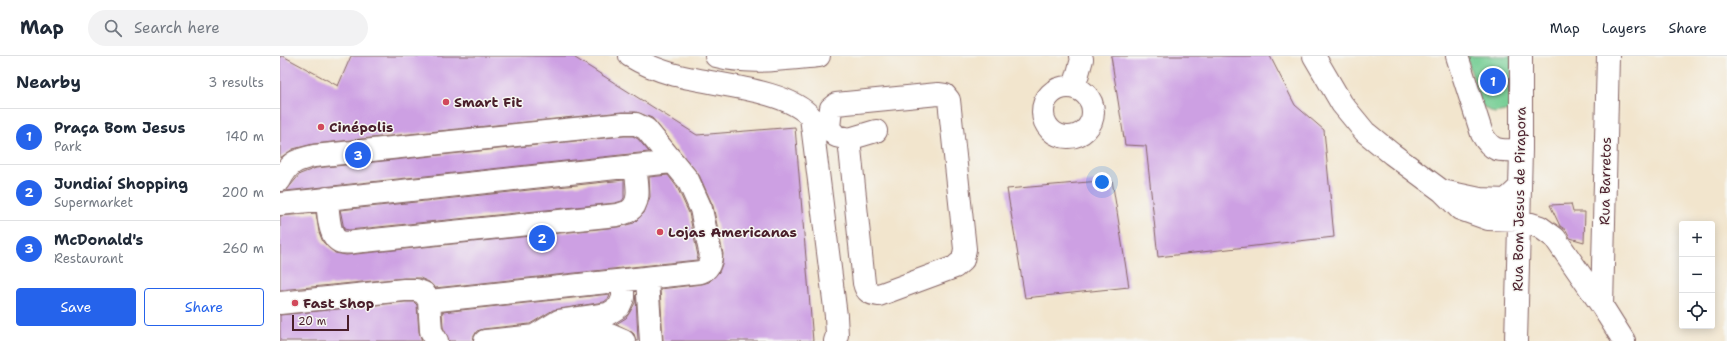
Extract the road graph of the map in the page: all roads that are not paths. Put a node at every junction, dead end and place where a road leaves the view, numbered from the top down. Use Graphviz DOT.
graph roads {
  1 [pos="630,56"];
  2 [pos="716,56"];
  3 [pos="819,56"];
  4 [pos="1081,56"];
  5 [pos="1314,56"];
  6 [pos="1456,56"];
  7 [pos="1521,56"];
  8 [pos="1608,56"];
  9 [pos="1074,88"];
  10 [pos="821,129"];
  11 [pos="876,132"];
  12 [pos="849,139"];
  13 [pos="1521,150"];
  14 [pos="672,162"];
  15 [pos="635,166"];
  16 [pos="280,180"];
  17 [pos="1520,187"];
  18 [pos="1442,191"];
  19 [pos="327,198"];
  20 [pos="280,204"];
  21 [pos="1519,220"];
  22 [pos="647,279"];
  23 [pos="623,281"];
  24 [pos="429,301"];
  25 [pos="280,303"];
  26 [pos="1602,306"];
  27 [pos="536,336"];
  28 [pos="437,341"];
  29 [pos="485,341"];
  30 [pos="624,341"];
  31 [pos="651,341"];
  32 [pos="835,341"];
  33 [pos="1516,341"];
  34 [pos="1624,341"];
  1 -- 10 [label="street"];
  2 -- 3 [label="street"];
  4 -- 9 [label="street"];
  5 -- 18 [label="street"];
  6 -- 13 [label="street"];
  7 -- 13 [label="street, Rua Bom Jesus de Pirapora"];
  8 -- 26 [label="street, Rua Barretos"];
  10 -- 12 [label="street"];
  10 -- 12 [label="street"];
  10 -- 32 [label="street"];
  11 -- 12 [label="street"];
  13 -- 17 [label="street, Rua Bom Jesus de Pirapora"];
  14 -- 15 [label="street"];
  14 -- 16 [label="street"];
  14 -- 22 [label="street"];
  15 -- 19 [label="street"];
  15 -- 19 [label="street"];
  17 -- 18 [label="street"];
  17 -- 21 [label="street, Rua Bom Jesus de Pirapora"];
  18 -- 21 [label="street"];
  19 -- 20 [label="street"];
  21 -- 26 [label="street"];
  21 -- 33 [label="street, Rua Bom Jesus de Pirapora"];
  22 -- 23 [label="street"];
  22 -- 31 [label="street"];
  23 -- 24 [label="street"];
  23 -- 27 [label="street"];
  24 -- 25 [label="street"];
  24 -- 28 [label="street"];
  26 -- 34 [label="street"];
  27 -- 29 [label="street"];
  27 -- 30 [label="street"];
}
